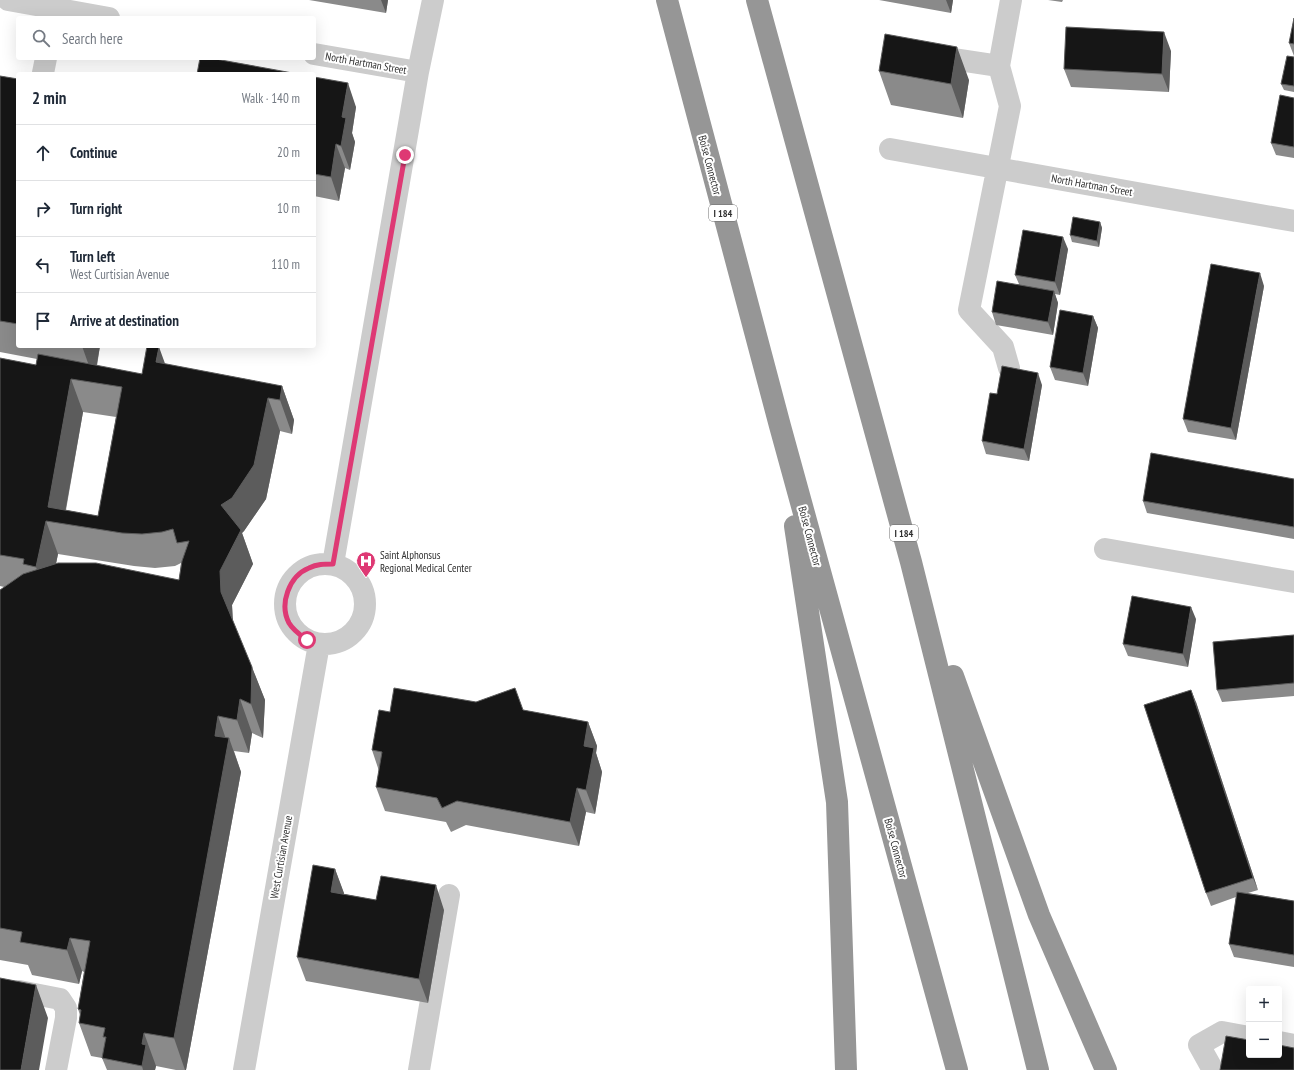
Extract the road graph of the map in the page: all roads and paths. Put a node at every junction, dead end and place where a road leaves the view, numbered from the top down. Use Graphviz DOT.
graph roads {
  1 [pos="433,0"];
  2 [pos="667,0"];
  3 [pos="757,0"];
  4 [pos="1011,0"];
  5 [pos="18,1"];
  6 [pos="54,13"];
  7 [pos="87,16"];
  8 [pos="916,53"];
  9 [pos="316,54"];
  10 [pos="999,66"];
  11 [pos="418,72"];
  12 [pos="890,149"];
  13 [pos="998,168"];
  14 [pos="1294,221"];
  15 [pos="1009,368"];
  16 [pos="780,426"];
  17 [pos="1106,549"];
  18 [pos="912,562"];
  19 [pos="333,564"];
  20 [pos="1294,582"];
  21 [pos="319,644"];
  22 [pos="449,895"];
  23 [pos="0,1031"];
  24 [pos="1246,1036"];
  25 [pos="1282,1043"];
  26 [pos="1294,1045"];
  27 [pos="56,1070"];
  28 [pos="244,1070"];
  29 [pos="419,1070"];
  30 [pos="846,1070"];
  31 [pos="957,1070"];
  32 [pos="1038,1070"];
  33 [pos="1106,1070"];
  34 [pos="1213,1070"];
  1 -- 11 [label="street"];
  2 -- 16 [label="highway, Boise Connector / I 184"];
  3 -- 18 [label="highway, I 184"];
  4 -- 10 [label="street"];
  5 -- 6 [label="street"];
  6 -- 7 [label="street"];
  8 -- 10 [label="street"];
  9 -- 11 [label="street, North Hartman Street"];
  10 -- 13 [label="street"];
  11 -- 19 [label="street"];
  12 -- 13 [label="street, North Hartman Street"];
  13 -- 14 [label="street, North Hartman Street"];
  13 -- 15 [label="street"];
  16 -- 30 [label="highway"];
  16 -- 31 [label="highway, Boise Connector / I 184"];
  17 -- 20 [label="street"];
  18 -- 32 [label="highway, I 184"];
  18 -- 33 [label="highway"];
  19 -- 21 [label="street"];
  19 -- 21 [label="street"];
  21 -- 28 [label="street, West Curtisian Avenue"];
  22 -- 29 [label="street"];
  23 -- 27 [label="street"];
  24 -- 34 [label="street"];
  25 -- 26 [label="street"];
}
